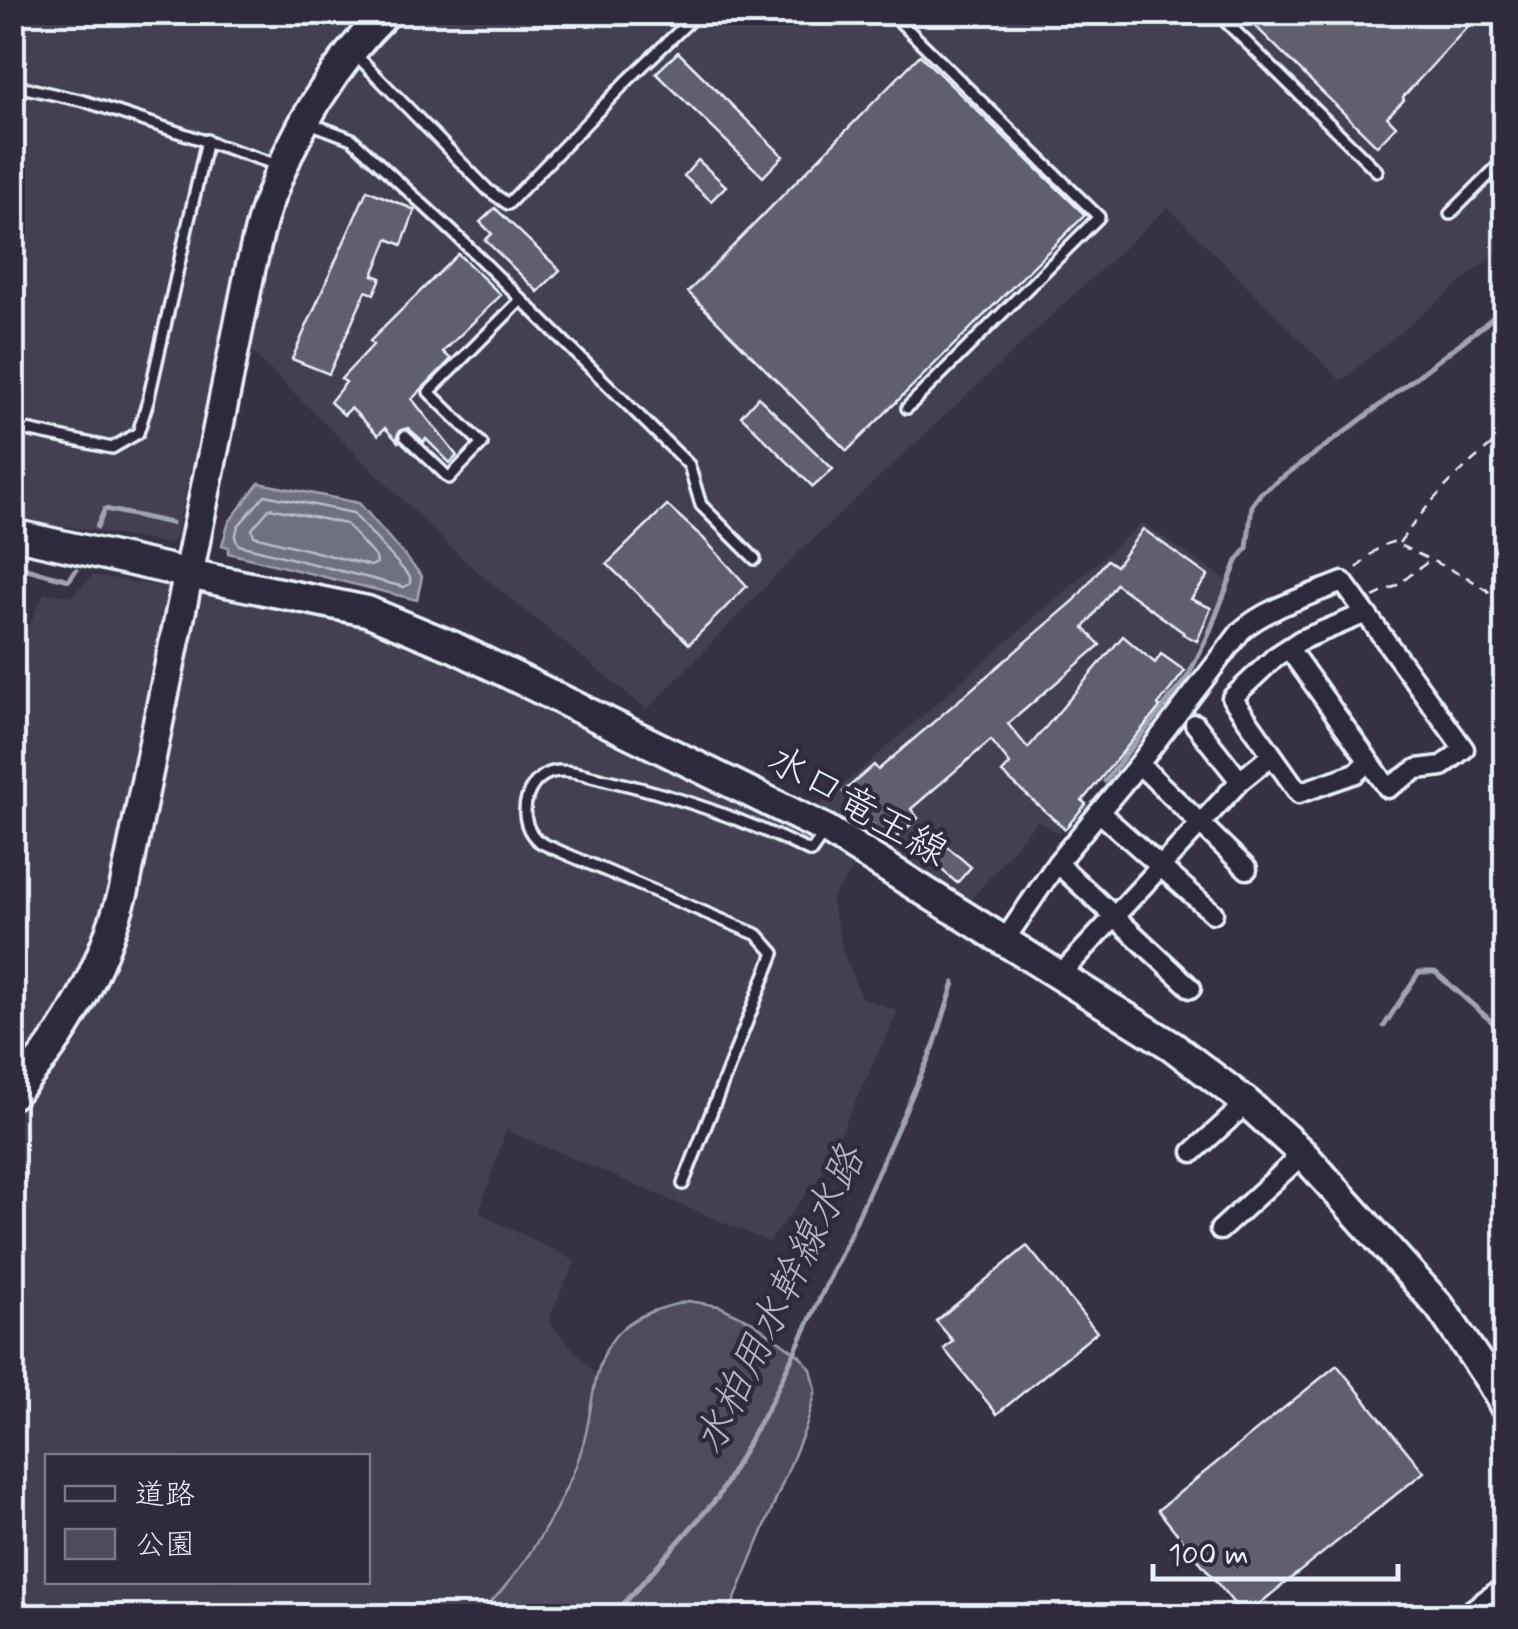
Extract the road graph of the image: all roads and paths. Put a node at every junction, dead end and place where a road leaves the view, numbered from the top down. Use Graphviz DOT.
graph roads {
  1 [pos="387,12"];
  2 [pos="699,12"];
  3 [pos="890,12"];
  4 [pos="1216,12"];
  5 [pos="350,53"];
  6 [pos="12,85"];
  7 [pos="304,121"];
  8 [pos="207,140"];
  9 [pos="1506,158"];
  10 [pos="282,166"];
  11 [pos="1377,171"];
  12 [pos="1450,214"];
  13 [pos="521,300"];
  14 [pos="907,408"];
  15 [pos="12,427"];
  16 [pos="1506,434"];
  17 [pos="406,436"];
  18 [pos="12,534"];
  19 [pos="1398,544"];
  20 [pos="755,559"];
  21 [pos="1430,560"];
  22 [pos="188,574"];
  23 [pos="1343,582"];
  24 [pos="1361,609"];
  25 [pos="1506,610"];
  26 [pos="1289,649"];
  27 [pos="1195,724"];
  28 [pos="1272,755"];
  29 [pos="1368,760"];
  30 [pos="1139,764"];
  31 [pos="1240,781"];
  32 [pos="1099,812"];
  33 [pos="1200,823"];
  34 [pos="826,830"];
  35 [pos="1058,863"];
  36 [pos="1159,867"];
  37 [pos="1248,869"];
  38 [pos="1213,913"];
  39 [pos="1114,916"];
  40 [pos="1004,940"];
  41 [pos="1060,975"];
  42 [pos="1192,988"];
  43 [pos="12,1094"];
  44 [pos="1247,1103"];
  45 [pos="1193,1152"];
  46 [pos="1303,1154"];
  47 [pos="683,1184"];
  48 [pos="1220,1230"];
  49 [pos="1506,1408"];
  50 [pos="1506,1596"];
  51 [pos="1478,1616"];
  1 -- 5 [label="main road"];
  2 -- 5 [label="lane"];
  3 -- 14 [label="lane"];
  4 -- 11 [label="lane"];
  5 -- 7 [label="main road"];
  6 -- 8 [label="lane"];
  7 -- 10 [label="main road"];
  7 -- 13 [label="lane"];
  8 -- 10 [label="lane"];
  8 -- 15 [label="lane"];
  9 -- 12 [label="lane"];
  10 -- 22 [label="main road"];
  13 -- 17 [label="lane"];
  13 -- 20 [label="lane"];
  16 -- 19 [label="path"];
  18 -- 22 [label="main road, 水口竜王線"];
  19 -- 21 [label="path"];
  19 -- 23 [label="path"];
  21 -- 24 [label="path"];
  21 -- 25 [label="path"];
  22 -- 34 [label="main road, 水口竜王線"];
  22 -- 43 [label="main road"];
  23 -- 24 [label="street"];
  23 -- 30 [label="street"];
  24 -- 26 [label="street"];
  24 -- 29 [label="street"];
  26 -- 28 [label="street"];
  26 -- 29 [label="street"];
  27 -- 31 [label="street"];
  28 -- 29 [label="street"];
  28 -- 31 [label="street"];
  30 -- 32 [label="street"];
  30 -- 33 [label="street"];
  31 -- 33 [label="street"];
  32 -- 35 [label="street"];
  32 -- 36 [label="street"];
  33 -- 36 [label="street"];
  33 -- 37 [label="street"];
  34 -- 40 [label="main road, 水口竜王線"];
  34 -- 47 [label="lane"];
  35 -- 39 [label="street"];
  35 -- 40 [label="street"];
  36 -- 38 [label="street"];
  36 -- 39 [label="street"];
  39 -- 41 [label="street"];
  39 -- 42 [label="street"];
  40 -- 41 [label="main road, 水口竜王線"];
  41 -- 44 [label="main road, 水口竜王線"];
  44 -- 45 [label="street"];
  44 -- 46 [label="main road, 水口竜王線"];
  46 -- 48 [label="street"];
  46 -- 49 [label="main road, 水口竜王線"];
  50 -- 51 [label="highway"];
}
